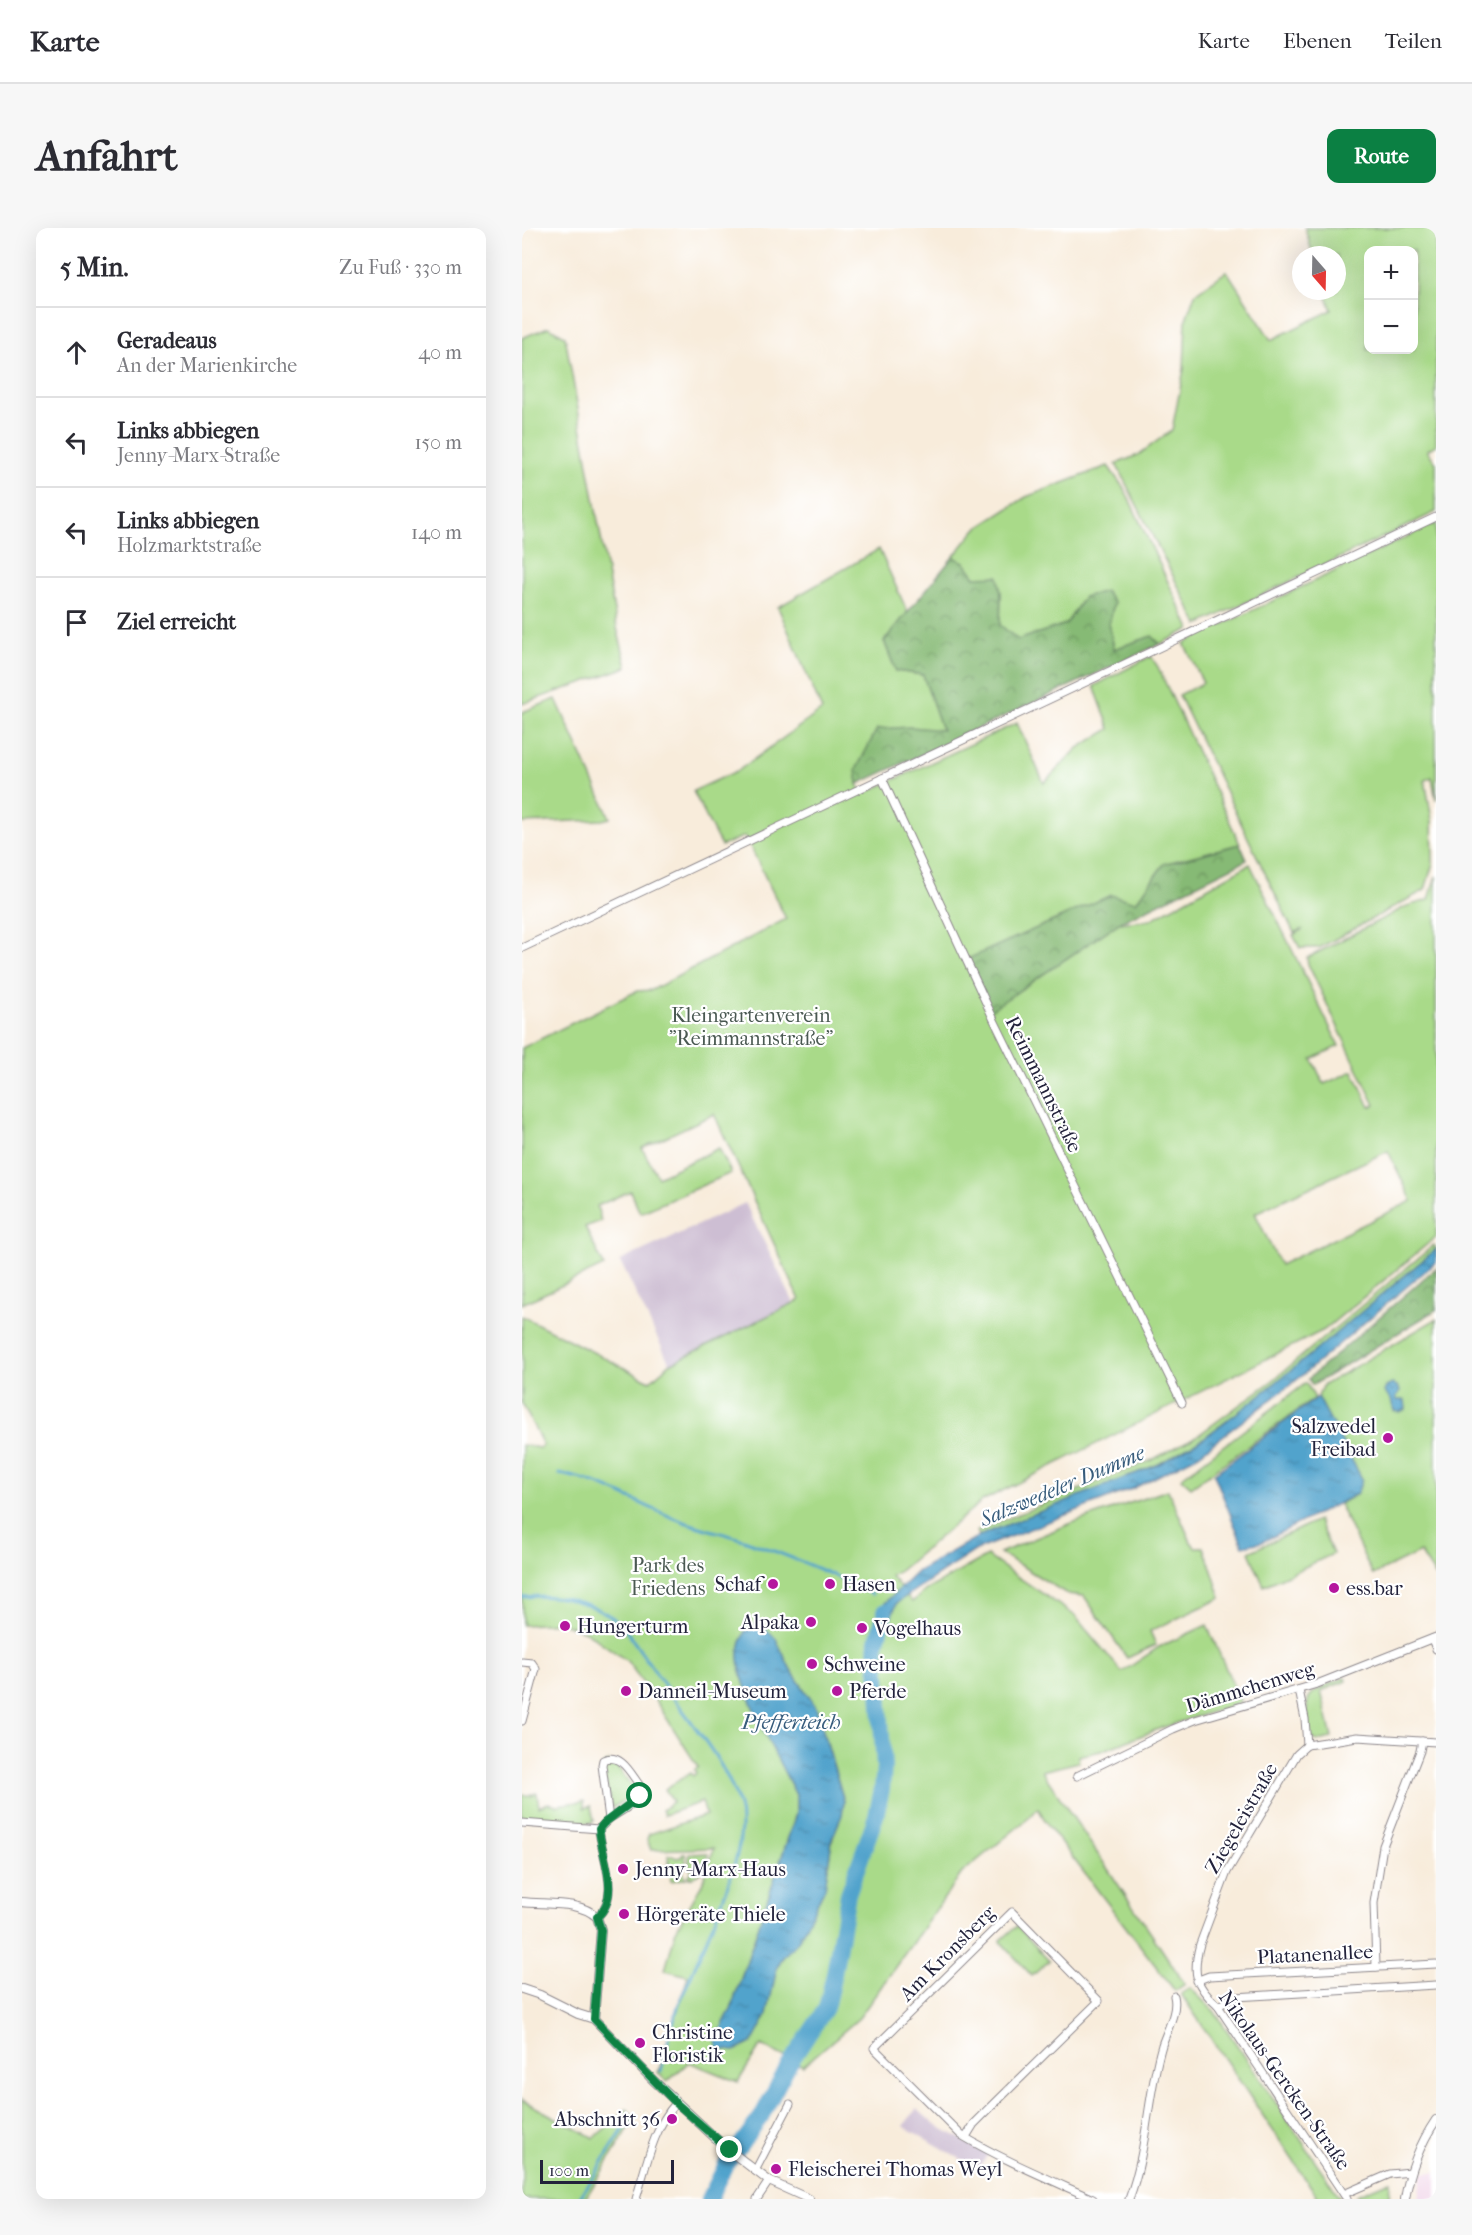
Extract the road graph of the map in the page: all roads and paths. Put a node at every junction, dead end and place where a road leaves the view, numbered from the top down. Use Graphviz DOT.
graph roads {
  1 [pos="1436,517"];
  2 [pos="882,778"];
  3 [pos="522,948"];
  4 [pos="1182,1403"];
  5 [pos="1434,1638"];
  6 [pos="1436,1649"];
  7 [pos="522,1662"];
  8 [pos="1299,1690"];
  9 [pos="522,1721"];
  10 [pos="1422,1741"];
  11 [pos="1436,1742"];
  12 [pos="1307,1745"];
  13 [pos="1077,1776"];
  14 [pos="609,1819"];
  15 [pos="522,1823"];
  16 [pos="599,1829"];
  17 [pos="522,1902"];
  18 [pos="597,1917"];
  19 [pos="1436,1964"];
  20 [pos="1376,1967"];
  21 [pos="1196,1981"];
  22 [pos="1436,1985"];
  23 [pos="522,1989"];
  24 [pos="1174,1996"];
  25 [pos="1218,2006"];
  26 [pos="594,2019"];
  27 [pos="676,2103"];
  28 [pos="789,2104"];
  29 [pos="1436,2120"];
  30 [pos="966,2137"];
  31 [pos="755,2171"];
  32 [pos="1411,2172"];
  33 [pos="769,2181"];
  34 [pos="1346,2197"];
  35 [pos="636,2199"];
  36 [pos="757,2199"];
  37 [pos="809,2199"];
  38 [pos="1093,2199"];
  39 [pos="1129,2199"];
  40 [pos="1405,2199"];
  1 -- 2 [label="street"];
  2 -- 3 [label="street"];
  2 -- 4 [label="street, Reimmannstraße"];
  5 -- 6 [label="street"];
  5 -- 8 [label="street, Dämmchenweg"];
  7 -- 9 [label="street"];
  8 -- 12 [label="street"];
  8 -- 13 [label="street, Dämmchenweg"];
  10 -- 11 [label="street"];
  10 -- 12 [label="street"];
  10 -- 20 [label="street"];
  12 -- 21 [label="street, Ziegeleistraße"];
  14 -- 14 [label="street"];
  14 -- 16 [label="street"];
  15 -- 16 [label="street"];
  16 -- 18 [label="street"];
  17 -- 18 [label="street"];
  18 -- 26 [label="street"];
  19 -- 20 [label="street, Platanenallee"];
  20 -- 21 [label="street, Platanenallee"];
  21 -- 25 [label="street, Nikolaus-Gercken-Straße"];
  22 -- 25 [label="street, Platanenallee"];
  23 -- 26 [label="street"];
  24 -- 39 [label="street"];
  25 -- 34 [label="street, Nikolaus-Gercken-Straße"];
  26 -- 27 [label="street"];
  27 -- 31 [label="street"];
  27 -- 35 [label="street"];
  28 -- 31 [label="street"];
  29 -- 32 [label="street"];
  30 -- 30 [label="street, Am Kronsberg"];
  30 -- 38 [label="street, Am Kronsberg"];
  31 -- 33 [label="street"];
  32 -- 34 [label="street"];
  32 -- 40 [label="street"];
  33 -- 36 [label="street"];
  33 -- 37 [label="street"];
}
